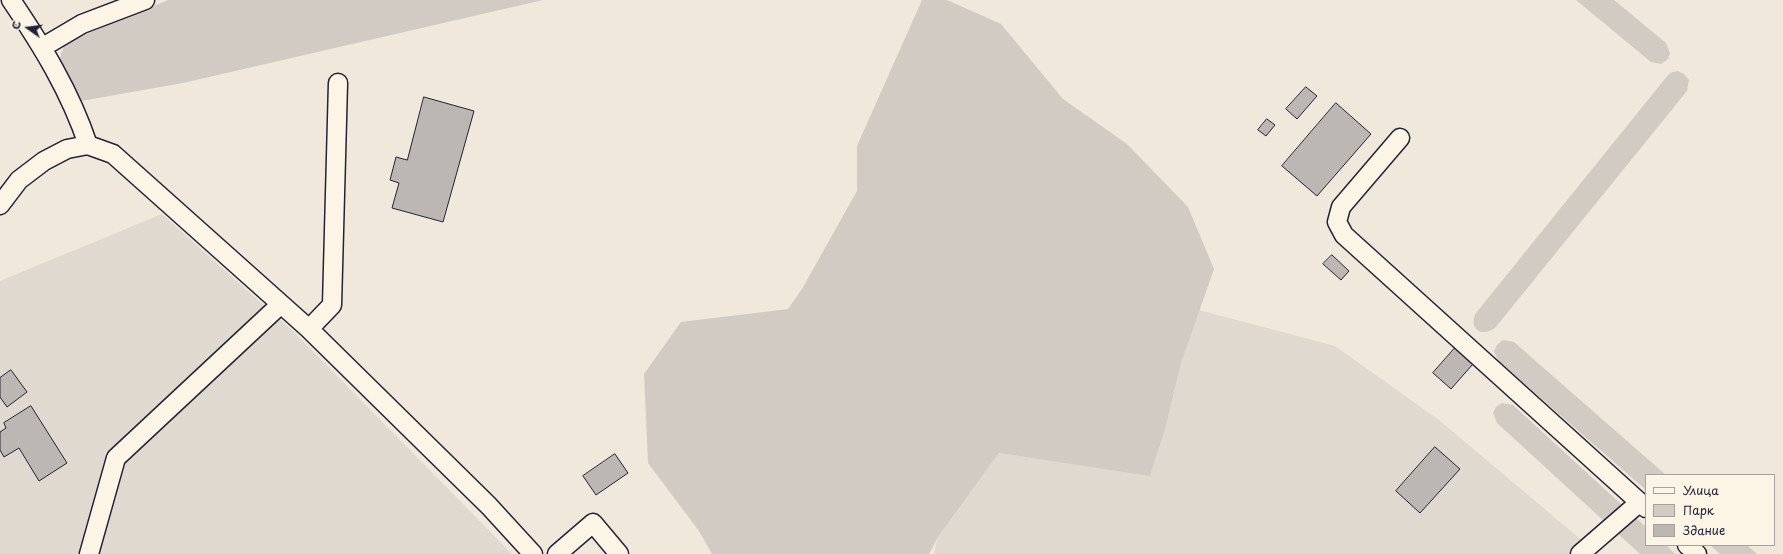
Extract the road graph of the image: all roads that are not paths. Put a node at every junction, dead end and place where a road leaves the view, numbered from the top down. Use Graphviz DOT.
graph roads {
  1 [pos="10,0"];
  2 [pos="145,0"];
  3 [pos="43,47"];
  4 [pos="338,83"];
  5 [pos="1400,138"];
  6 [pos="88,145"];
  7 [pos="0,204"];
  8 [pos="281,304"];
  9 [pos="309,329"];
  10 [pos="1643,505"];
  11 [pos="1688,546"];
  12 [pos="89,554"];
  13 [pos="533,554"];
  14 [pos="557,554"];
  15 [pos="619,554"];
  16 [pos="1580,554"];
  17 [pos="1697,554"];
  1 -- 3 [label="street"];
  2 -- 3 [label="street"];
  3 -- 6 [label="street"];
  4 -- 9 [label="street"];
  5 -- 10 [label="street"];
  6 -- 7 [label="street"];
  6 -- 8 [label="street"];
  8 -- 9 [label="street"];
  8 -- 12 [label="street"];
  9 -- 13 [label="street"];
  10 -- 16 [label="street"];
  11 -- 17 [label="street"];
  14 -- 15 [label="street"];
}
